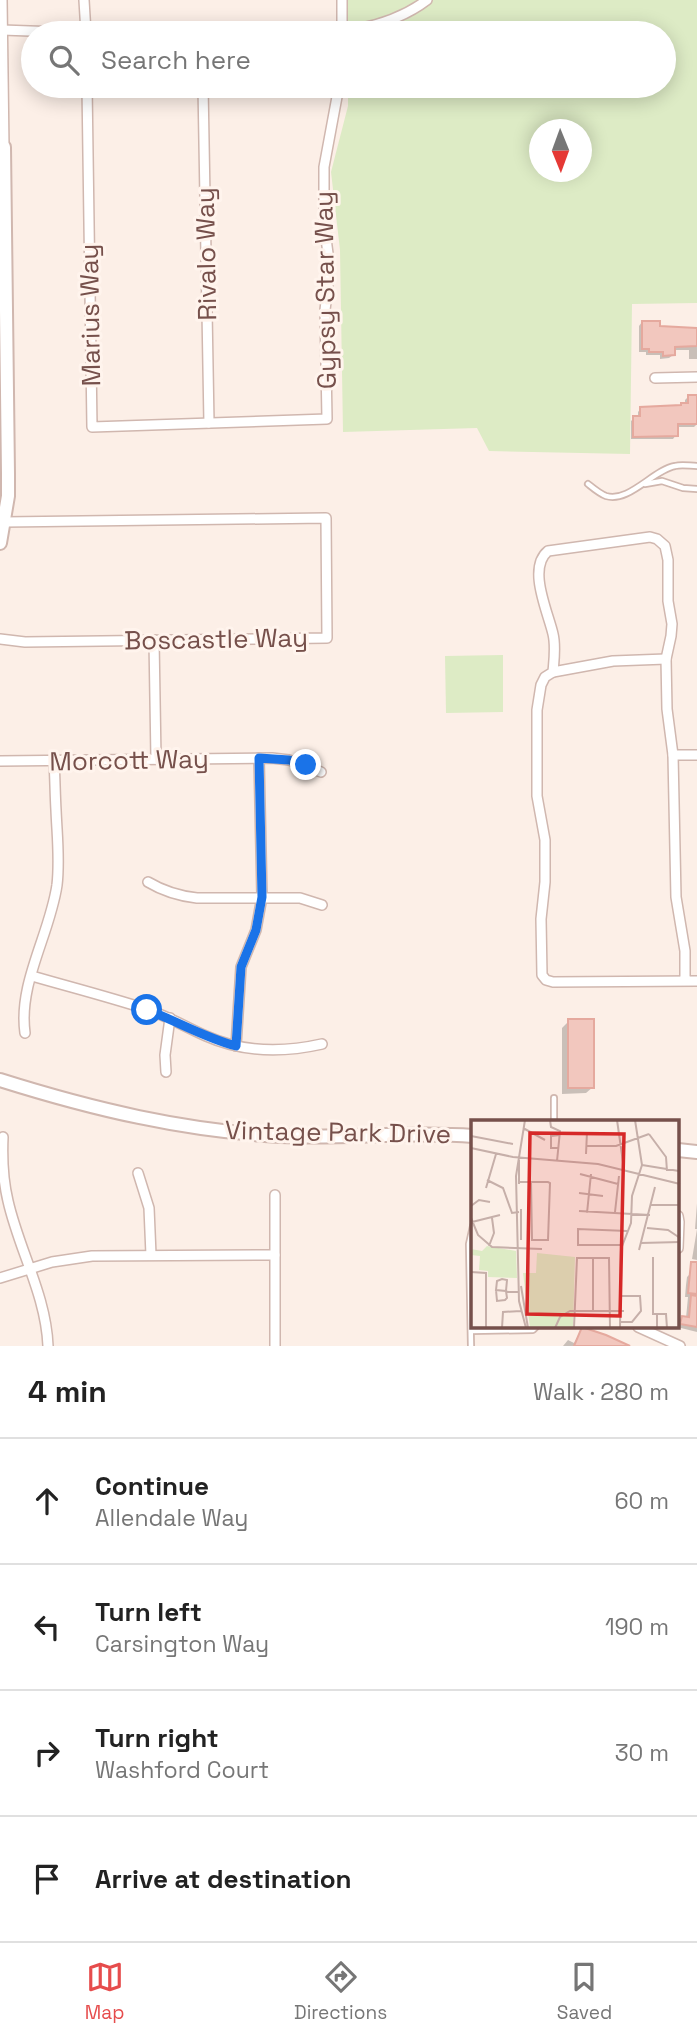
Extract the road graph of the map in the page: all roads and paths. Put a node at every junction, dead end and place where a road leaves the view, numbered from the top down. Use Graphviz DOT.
graph roads {
  1 [pos="2,0"];
  2 [pos="84,0"];
  3 [pos="342,0"];
  4 [pos="427,0"];
  5 [pos="85,21"];
  6 [pos="342,21"];
  7 [pos="390,21"];
  8 [pos="1,30"];
  9 [pos="21,31"];
  10 [pos="87,98"];
  11 [pos="203,98"];
  12 [pos="337,98"];
  13 [pos="2,147"];
  14 [pos="2,187"];
  15 [pos="697,377"];
  16 [pos="655,378"];
  17 [pos="209,423"];
  18 [pos="697,466"];
  19 [pos="588,484"];
  20 [pos="641,485"];
  21 [pos="697,489"];
  22 [pos="5,522"];
  23 [pos="0,543"];
  24 [pos="0,639"];
  25 [pos="153,640"];
  26 [pos="666,659"];
  27 [pos="554,672"];
  28 [pos="673,755"];
  29 [pos="697,755"];
  30 [pos="259,758"];
  31 [pos="156,759"];
  32 [pos="0,761"];
  33 [pos="54,761"];
  34 [pos="321,772"];
  35 [pos="148,882"];
  36 [pos="262,897"];
  37 [pos="323,905"];
  38 [pos="32,976"];
  39 [pos="685,981"];
  40 [pos="697,981"];
  41 [pos="170,1018"];
  42 [pos="25,1032"];
  43 [pos="323,1044"];
  44 [pos="236,1046"];
  45 [pos="166,1072"];
  46 [pos="0,1080"];
  47 [pos="554,1098"];
  48 [pos="554,1120"];
  49 [pos="471,1136"];
  50 [pos="3,1137"];
  51 [pos="138,1173"];
  52 [pos="275,1195"];
  53 [pos="471,1237"];
  54 [pos="151,1255"];
  55 [pos="275,1255"];
  56 [pos="471,1265"];
  57 [pos="30,1268"];
  58 [pos="0,1279"];
  59 [pos="471,1328"];
  60 [pos="535,1328"];
  61 [pos="471,1331"];
  62 [pos="660,1331"];
  63 [pos="48,1346"];
  64 [pos="275,1346"];
  65 [pos="471,1346"];
  66 [pos="680,1346"];
  1 -- 8 [label="street"];
  2 -- 5 [label="street"];
  3 -- 6 [label="street"];
  4 -- 7 [label="street"];
  8 -- 9 [label="street"];
  8 -- 13 [label="street"];
  10 -- 17 [label="street, Marius Way"];
  11 -- 17 [label="street, Rivalo Way"];
  12 -- 17 [label="street, Gypsy Star Way"];
  13 -- 14 [label="street"];
  14 -- 22 [label="street"];
  15 -- 16 [label="street"];
  18 -- 20 [label="lane"];
  19 -- 20 [label="lane"];
  20 -- 21 [label="lane"];
  22 -- 23 [label="street"];
  22 -- 25 [label="street, Boscastle Way"];
  24 -- 25 [label="street, Boscastle Way"];
  25 -- 31 [label="street"];
  26 -- 27 [label="street"];
  26 -- 27 [label="street"];
  26 -- 28 [label="street"];
  27 -- 39 [label="street"];
  28 -- 29 [label="street"];
  28 -- 39 [label="street"];
  30 -- 31 [label="street, Morcott Way"];
  30 -- 34 [label="street, Morcott Way"];
  30 -- 36 [label="street"];
  31 -- 33 [label="street, Morcott Way"];
  32 -- 33 [label="street, Morcott Way"];
  33 -- 38 [label="street"];
  35 -- 36 [label="street"];
  36 -- 37 [label="street"];
  36 -- 44 [label="street"];
  38 -- 41 [label="street"];
  38 -- 42 [label="street"];
  39 -- 40 [label="street"];
  41 -- 44 [label="street"];
  41 -- 45 [label="street"];
  43 -- 44 [label="street"];
  46 -- 49 [label="street, Vintage Park Drive"];
  47 -- 48 [label="lane"];
  50 -- 57 [label="street"];
  51 -- 54 [label="street"];
  52 -- 55 [label="street"];
  53 -- 56 [label="lane"];
  54 -- 55 [label="street"];
  54 -- 57 [label="street"];
  55 -- 64 [label="street"];
  57 -- 58 [label="street"];
  57 -- 63 [label="street"];
  59 -- 61 [label="lane"];
  60 -- 61 [label="lane"];
  61 -- 65 [label="lane"];
  62 -- 66 [label="street"];
}
